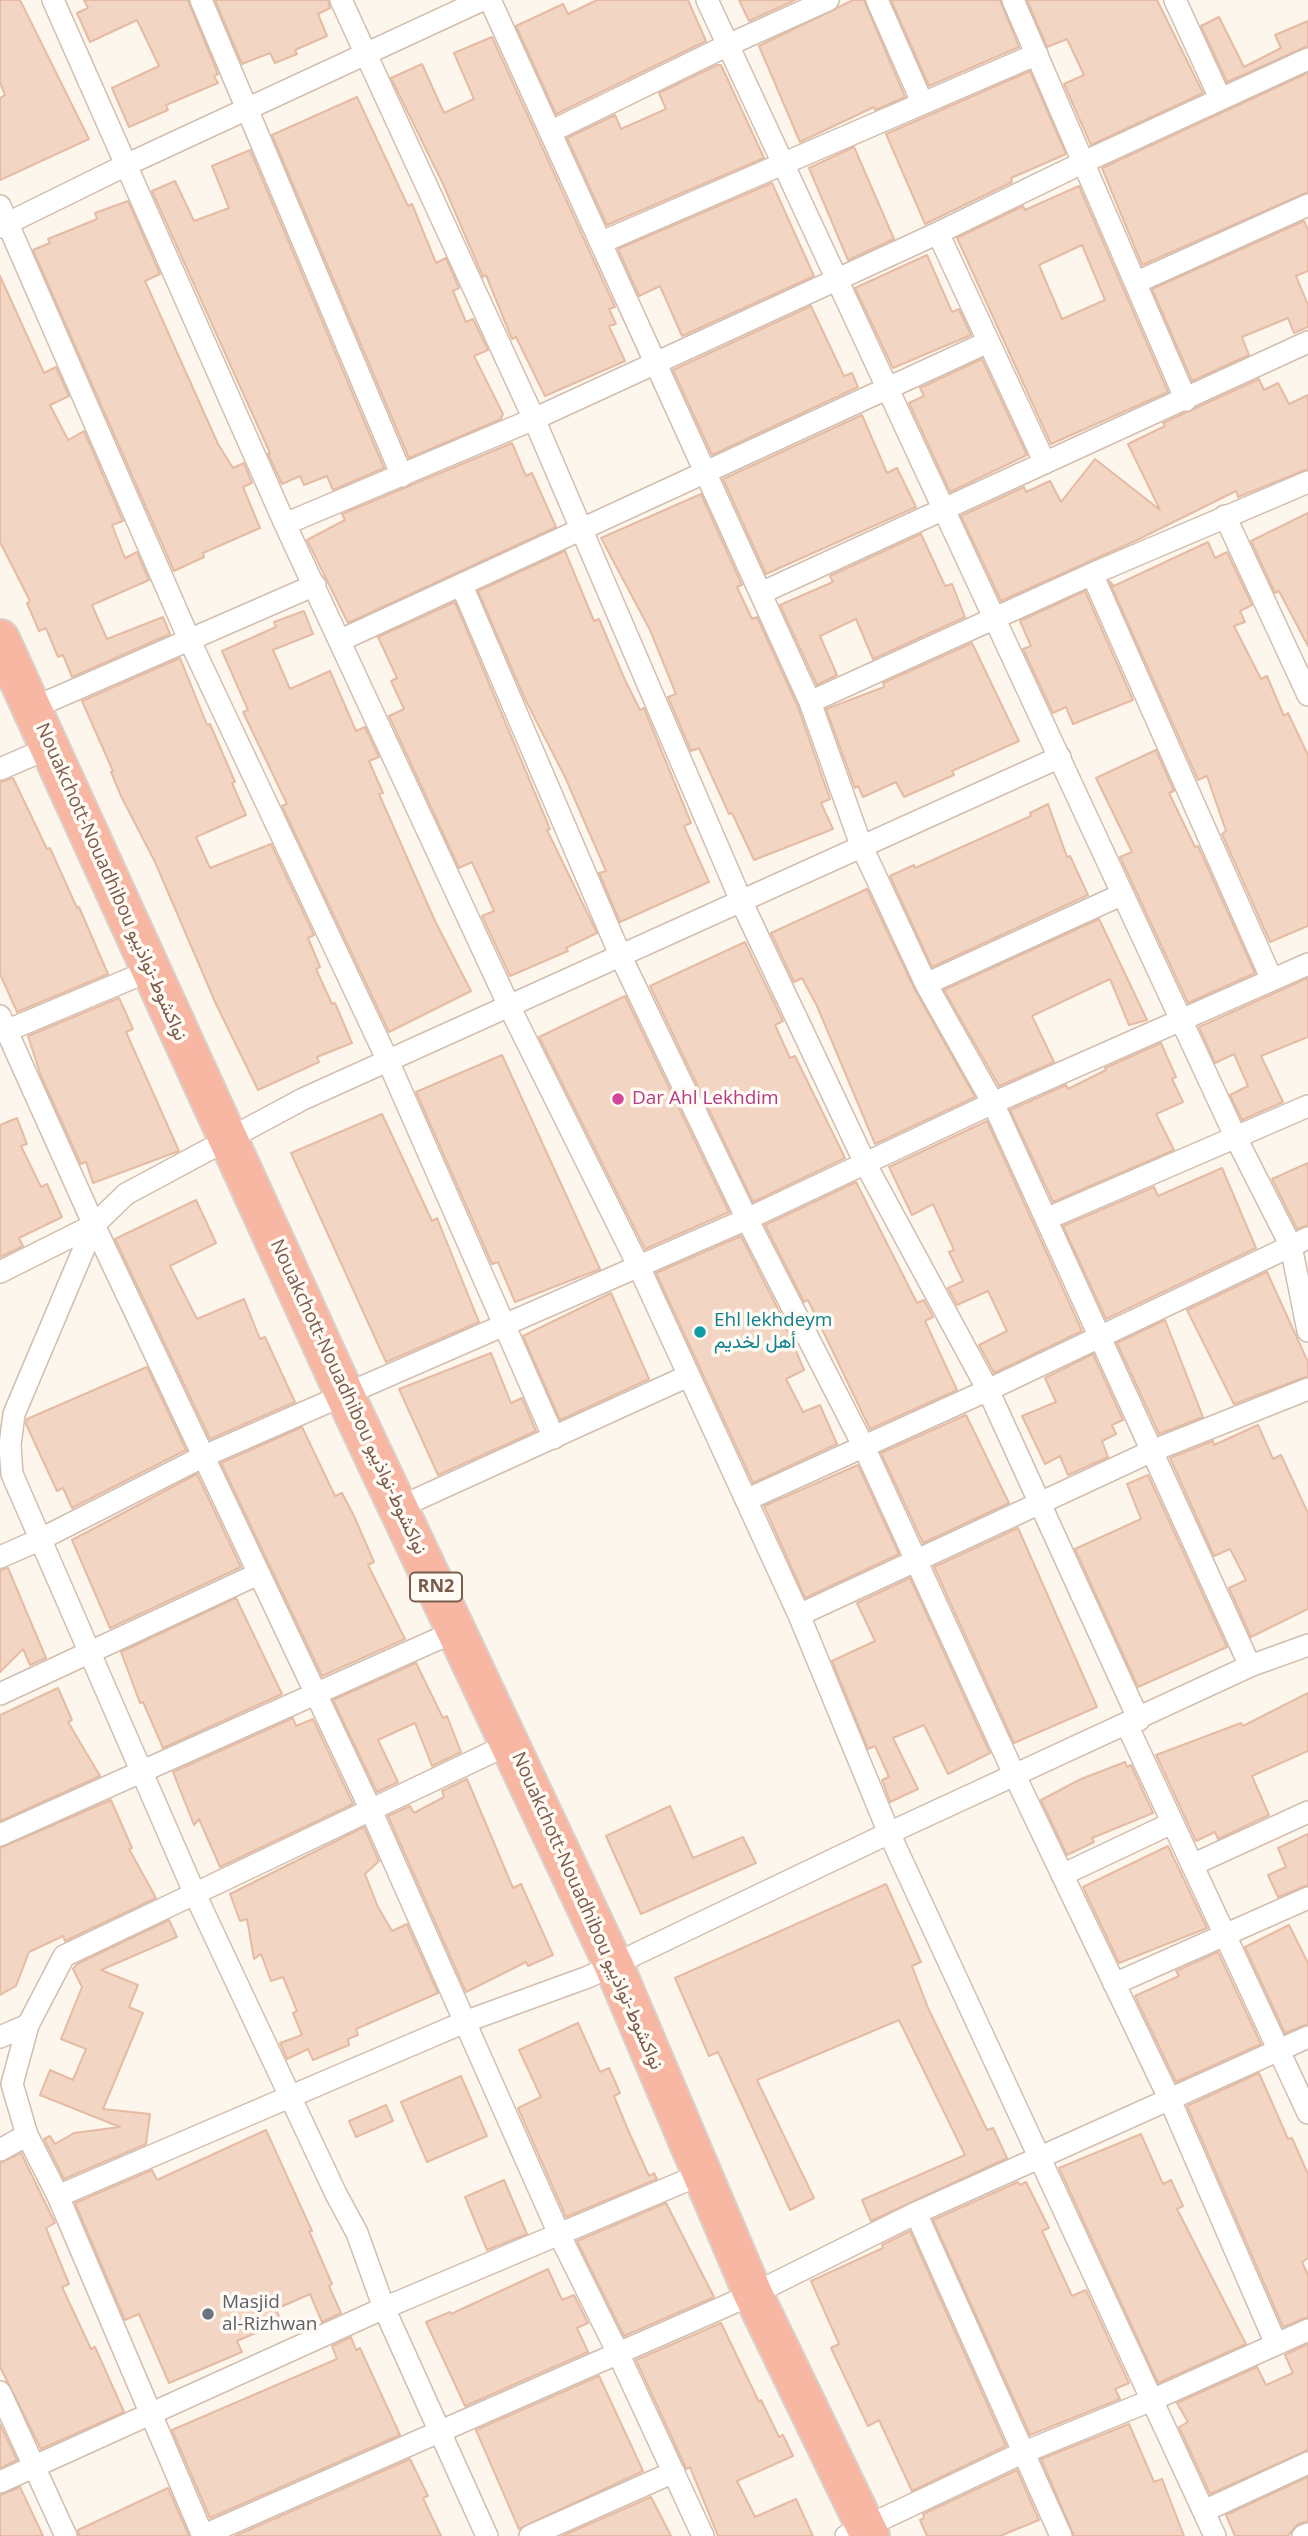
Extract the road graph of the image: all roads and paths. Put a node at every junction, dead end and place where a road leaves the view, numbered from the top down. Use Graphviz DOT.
graph roads {
  1 [pos="53,0"];
  2 [pos="201,0"];
  3 [pos="341,0"];
  4 [pos="482,0"];
  5 [pos="490,0"];
  6 [pos="707,0"];
  7 [pos="828,0"];
  8 [pos="877,0"];
  9 [pos="1013,0"];
  10 [pos="1175,0"];
  11 [pos="728,45"];
  12 [pos="366,54"];
  13 [pos="1037,54"];
  14 [pos="1308,59"];
  15 [pos="1220,98"];
  16 [pos="922,102"];
  17 [pos="250,108"];
  18 [pos="550,132"];
  19 [pos="782,162"];
  20 [pos="1084,162"];
  21 [pos="126,165"];
  22 [pos="1308,205"];
  23 [pos="3,219"];
  24 [pos="939,233"];
  25 [pos="602,242"];
  26 [pos="835,279"];
  27 [pos="1137,282"];
  28 [pos="988,342"];
  29 [pos="1308,342"];
  30 [pos="657,362"];
  31 [pos="887,389"];
  32 [pos="1186,400"];
  33 [pos="534,419"];
  34 [pos="1045,463"];
  35 [pos="706,472"];
  36 [pos="402,476"];
  37 [pos="1308,482"];
  38 [pos="944,510"];
  39 [pos="1225,516"];
  40 [pos="285,524"];
  41 [pos="583,529"];
  42 [pos="1093,574"];
  43 [pos="315,585"];
  44 [pos="462,586"];
  45 [pos="761,593"];
  46 [pos="994,618"];
  47 [pos="0,639"];
  48 [pos="189,639"];
  49 [pos="341,640"];
  50 [pos="1302,667"];
  51 [pos="1308,695"];
  52 [pos="810,702"];
  53 [pos="33,708"];
  54 [pos="49,748"];
  55 [pos="1060,757"];
  56 [pos="0,769"];
  57 [pos="861,845"];
  58 [pos="1123,894"];
  59 [pos="742,903"];
  60 [pos="621,957"];
  61 [pos="1308,964"];
  62 [pos="149,971"];
  63 [pos="1272,980"];
  64 [pos="926,984"];
  65 [pos="509,1006"];
  66 [pos="1182,1021"];
  67 [pos="2,1022"];
  68 [pos="388,1060"];
  69 [pos="993,1103"];
  70 [pos="1308,1106"];
  71 [pos="228,1137"];
  72 [pos="1236,1138"];
  73 [pos="866,1165"];
  74 [pos="747,1219"];
  75 [pos="1046,1219"];
  76 [pos="94,1225"];
  77 [pos="1299,1242"];
  78 [pos="639,1267"];
  79 [pos="0,1272"];
  80 [pos="505,1327"];
  81 [pos="1308,1331"];
  82 [pos="1099,1336"];
  83 [pos="688,1376"];
  84 [pos="1308,1389"];
  85 [pos="988,1390"];
  86 [pos="344,1393"];
  87 [pos="7,1417"];
  88 [pos="554,1438"];
  89 [pos="864,1447"];
  90 [pos="1152,1451"];
  91 [pos="202,1457"];
  92 [pos="746,1500"];
  93 [pos="1040,1505"];
  94 [pos="400,1507"];
  95 [pos="39,1540"];
  96 [pos="0,1557"];
  97 [pos="916,1562"];
  98 [pos="258,1574"];
  99 [pos="799,1615"];
  100 [pos="456,1631"];
  101 [pos="1308,1645"];
  102 [pos="87,1652"];
  103 [pos="1250,1666"];
  104 [pos="0,1694"];
  105 [pos="317,1695"];
  106 [pos="1133,1722"];
  107 [pos="510,1743"];
  108 [pos="143,1773"];
  109 [pos="1015,1776"];
  110 [pos="370,1808"];
  111 [pos="1308,1812"];
  112 [pos="1172,1823"];
  113 [pos="889,1833"];
  114 [pos="0,1835"];
  115 [pos="1192,1864"];
  116 [pos="1062,1875"];
  117 [pos="194,1892"];
  118 [pos="1308,1898"];
  119 [pos="1226,1937"];
  120 [pos="614,1966"];
  121 [pos="1114,1984"];
  122 [pos="467,2021"];
  123 [pos="28,2025"];
  124 [pos="0,2036"];
  125 [pos="1308,2037"];
  126 [pos="1279,2050"];
  127 [pos="290,2098"];
  128 [pos="1170,2100"];
  129 [pos="1308,2113"];
  130 [pos="27,2135"];
  131 [pos="0,2150"];
  132 [pos="1041,2158"];
  133 [pos="704,2173"];
  134 [pos="58,2196"];
  135 [pos="916,2213"];
  136 [pos="559,2234"];
  137 [pos="753,2294"];
  138 [pos="384,2308"];
  139 [pos="1308,2330"];
  140 [pos="1276,2344"];
  141 [pos="618,2353"];
  142 [pos="0,2392"];
  143 [pos="1152,2400"];
  144 [pos="150,2416"];
  145 [pos="440,2431"];
  146 [pos="1022,2453"];
  147 [pos="1308,2463"];
  148 [pos="35,2468"];
  149 [pos="674,2472"];
  150 [pos="0,2482"];
  151 [pos="1204,2511"];
  152 [pos="860,2532"];
  153 [pos="66,2536"];
  154 [pos="202,2536"];
  155 [pos="486,2536"];
  156 [pos="530,2536"];
  157 [pos="703,2536"];
  158 [pos="1061,2536"];
  159 [pos="1215,2536"];
  1 -- 21 [label="street"];
  2 -- 17 [label="street"];
  3 -- 12 [label="street"];
  4 -- 12 [label="street"];
  5 -- 18 [label="street"];
  6 -- 11 [label="street"];
  7 -- 11 [label="street"];
  8 -- 16 [label="street"];
  9 -- 13 [label="street"];
  10 -- 15 [label="street"];
  11 -- 18 [label="street"];
  11 -- 19 [label="street"];
  12 -- 17 [label="street"];
  12 -- 33 [label="street"];
  13 -- 16 [label="street"];
  13 -- 20 [label="street"];
  14 -- 15 [label="street"];
  15 -- 20 [label="street"];
  16 -- 19 [label="street"];
  17 -- 21 [label="street"];
  17 -- 36 [label="street"];
  18 -- 25 [label="street"];
  19 -- 25 [label="street"];
  19 -- 26 [label="street"];
  20 -- 24 [label="street"];
  20 -- 27 [label="street"];
  21 -- 23 [label="street"];
  21 -- 40 [label="street"];
  22 -- 27 [label="street"];
  23 -- 48 [label="street"];
  24 -- 26 [label="street"];
  24 -- 28 [label="street"];
  25 -- 30 [label="street"];
  26 -- 30 [label="street"];
  26 -- 31 [label="street"];
  27 -- 32 [label="street"];
  28 -- 31 [label="street"];
  28 -- 34 [label="street"];
  29 -- 32 [label="street"];
  30 -- 33 [label="street"];
  30 -- 35 [label="street"];
  31 -- 35 [label="street"];
  31 -- 38 [label="street"];
  32 -- 34 [label="street"];
  33 -- 36 [label="street"];
  33 -- 41 [label="street"];
  34 -- 38 [label="street"];
  35 -- 41 [label="street"];
  35 -- 45 [label="street"];
  36 -- 40 [label="street"];
  37 -- 39 [label="street"];
  38 -- 45 [label="street"];
  38 -- 46 [label="street"];
  39 -- 42 [label="street"];
  39 -- 50 [label="street"];
  40 -- 43 [label="street"];
  41 -- 44 [label="street"];
  41 -- 59 [label="street"];
  42 -- 46 [label="street"];
  42 -- 63 [label="street"];
  43 -- 48 [label="street"];
  43 -- 49 [label="street"];
  44 -- 49 [label="street"];
  44 -- 60 [label="street"];
  45 -- 52 [label="street"];
  46 -- 52 [label="street"];
  46 -- 55 [label="street"];
  47 -- 53 [label="highway, Nouakchott-Nouadhibou نواكشوط-نواذيبو / RN2"];
  48 -- 53 [label="street"];
  48 -- 68 [label="street"];
  49 -- 65 [label="street"];
  50 -- 51 [label="street"];
  52 -- 57 [label="street"];
  53 -- 54 [label="highway, Nouakchott-Nouadhibou نواكشوط-نواذيبو / RN2"];
  54 -- 56 [label="street"];
  54 -- 62 [label="highway, Nouakchott-Nouadhibou نواكشوط-نواذيبو / RN2"];
  55 -- 57 [label="street"];
  55 -- 58 [label="street"];
  57 -- 59 [label="street"];
  57 -- 64 [label="street"];
  58 -- 64 [label="street"];
  58 -- 66 [label="street"];
  59 -- 60 [label="street"];
  59 -- 73 [label="street"];
  60 -- 65 [label="street"];
  60 -- 74 [label="street"];
  61 -- 63 [label="street"];
  62 -- 67 [label="street"];
  62 -- 71 [label="highway, Nouakchott-Nouadhibou نواكشوط-نواذيبو / RN2"];
  63 -- 66 [label="street"];
  64 -- 69 [label="street"];
  65 -- 68 [label="street"];
  65 -- 78 [label="street"];
  66 -- 69 [label="street"];
  66 -- 72 [label="street"];
  67 -- 76 [label="street"];
  68 -- 71 [label="street"];
  68 -- 80 [label="street"];
  69 -- 73 [label="street"];
  69 -- 75 [label="street"];
  70 -- 72 [label="street"];
  71 -- 76 [label="street"];
  71 -- 86 [label="highway, Nouakchott-Nouadhibou نواكشوط-نواذيبو / RN2"];
  72 -- 75 [label="street"];
  72 -- 77 [label="street"];
  73 -- 74 [label="street"];
  73 -- 85 [label="street"];
  74 -- 78 [label="street"];
  74 -- 89 [label="street"];
  75 -- 82 [label="street"];
  76 -- 79 [label="street"];
  76 -- 87 [label="street"];
  76 -- 91 [label="street"];
  77 -- 81 [label="street"];
  77 -- 82 [label="street"];
  78 -- 80 [label="street"];
  78 -- 83 [label="street"];
  80 -- 86 [label="street"];
  80 -- 88 [label="street"];
  82 -- 85 [label="street"];
  82 -- 90 [label="street"];
  83 -- 88 [label="street"];
  83 -- 92 [label="street"];
  84 -- 90 [label="street"];
  85 -- 89 [label="street"];
  85 -- 93 [label="street"];
  86 -- 91 [label="street"];
  86 -- 94 [label="highway, Nouakchott-Nouadhibou نواكشوط-نواذيبو / RN2"];
  87 -- 95 [label="street"];
  88 -- 94 [label="street"];
  89 -- 92 [label="street"];
  89 -- 97 [label="street"];
  90 -- 93 [label="street"];
  90 -- 103 [label="street"];
  91 -- 95 [label="street"];
  91 -- 98 [label="street"];
  92 -- 99 [label="street"];
  93 -- 97 [label="street"];
  93 -- 106 [label="street"];
  94 -- 100 [label="highway, Nouakchott-Nouadhibou نواكشوط-نواذيبو / RN2"];
  95 -- 96 [label="street"];
  95 -- 102 [label="street"];
  97 -- 99 [label="street"];
  97 -- 109 [label="street"];
  98 -- 102 [label="street"];
  98 -- 105 [label="street"];
  99 -- 113 [label="street"];
  100 -- 105 [label="street"];
  100 -- 107 [label="highway, Nouakchott-Nouadhibou نواكشوط-نواذيبو / RN2"];
  101 -- 103 [label="street"];
  102 -- 104 [label="street"];
  102 -- 108 [label="street"];
  103 -- 106 [label="street"];
  105 -- 108 [label="street"];
  105 -- 110 [label="street"];
  106 -- 109 [label="street"];
  106 -- 112 [label="street"];
  107 -- 110 [label="street"];
  107 -- 120 [label="highway, Nouakchott-Nouadhibou نواكشوط-نواذيبو / RN2"];
  108 -- 114 [label="street"];
  108 -- 117 [label="street"];
  109 -- 113 [label="street"];
  109 -- 116 [label="street"];
  110 -- 117 [label="street"];
  110 -- 122 [label="street"];
  111 -- 115 [label="street"];
  112 -- 115 [label="street"];
  112 -- 116 [label="street"];
  113 -- 120 [label="street"];
  113 -- 132 [label="street"];
  115 -- 119 [label="street"];
  116 -- 121 [label="street"];
  117 -- 123 [label="street"];
  117 -- 127 [label="street"];
  118 -- 119 [label="street"];
  119 -- 121 [label="street"];
  119 -- 126 [label="street"];
  120 -- 122 [label="street"];
  120 -- 133 [label="highway, Nouakchott-Nouadhibou نواكشوط-نواذيبو / RN2"];
  121 -- 128 [label="street"];
  122 -- 127 [label="street"];
  122 -- 136 [label="street"];
  123 -- 124 [label="street"];
  123 -- 130 [label="street"];
  125 -- 126 [label="street"];
  126 -- 128 [label="street"];
  126 -- 129 [label="street"];
  127 -- 134 [label="street"];
  127 -- 138 [label="street"];
  128 -- 132 [label="street"];
  128 -- 140 [label="street"];
  130 -- 131 [label="street"];
  130 -- 134 [label="street"];
  132 -- 135 [label="street"];
  132 -- 143 [label="street"];
  133 -- 136 [label="street"];
  133 -- 137 [label="highway, Nouakchott-Nouadhibou نواكشوط-نواذيبو / RN2"];
  134 -- 144 [label="street"];
  135 -- 137 [label="street"];
  135 -- 146 [label="street"];
  136 -- 138 [label="street"];
  136 -- 141 [label="street"];
  137 -- 141 [label="street"];
  137 -- 152 [label="highway, Nouakchott-Nouadhibou نواكشوط-نواذيبو / RN2"];
  138 -- 144 [label="street"];
  138 -- 145 [label="street"];
  139 -- 140 [label="street"];
  140 -- 143 [label="street"];
  141 -- 145 [label="street"];
  141 -- 149 [label="street"];
  142 -- 148 [label="street"];
  143 -- 146 [label="street"];
  143 -- 151 [label="street"];
  144 -- 148 [label="street"];
  144 -- 154 [label="street"];
  145 -- 154 [label="street"];
  145 -- 155 [label="street"];
  146 -- 152 [label="street"];
  146 -- 158 [label="street"];
  147 -- 151 [label="street"];
  148 -- 150 [label="street"];
  148 -- 153 [label="street"];
  149 -- 156 [label="street"];
  149 -- 157 [label="street"];
  151 -- 159 [label="street"];
}
